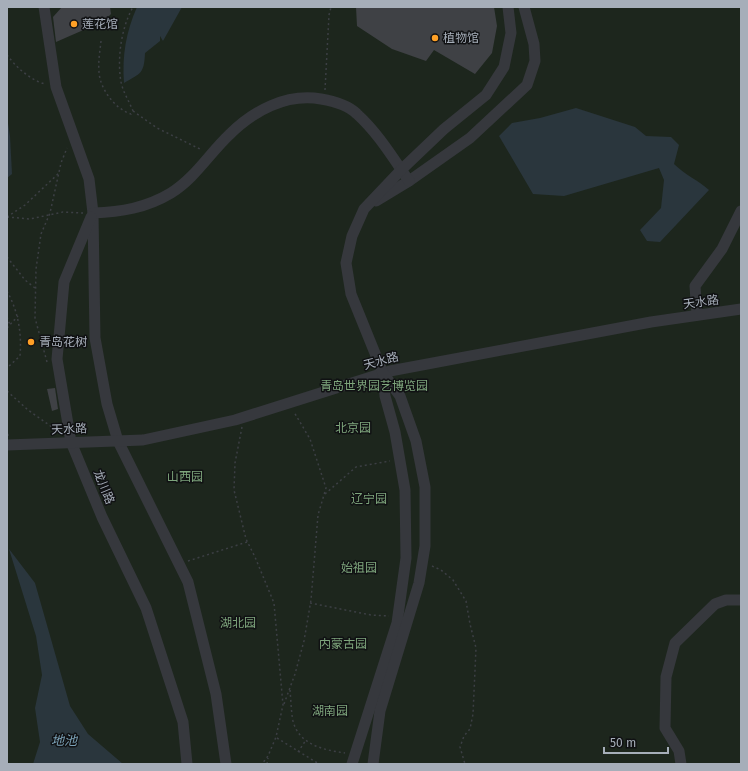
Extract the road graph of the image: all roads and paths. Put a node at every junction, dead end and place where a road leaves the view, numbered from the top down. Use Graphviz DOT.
graph roads {
  1 [pos="44,7"];
  2 [pos="133,7"];
  3 [pos="332,7"];
  4 [pos="508,7"];
  5 [pos="524,7"];
  6 [pos="101,41"];
  7 [pos="7,56"];
  8 [pos="56,87"];
  9 [pos="324,100"];
  10 [pos="133,111"];
  11 [pos="73,133"];
  12 [pos="202,151"];
  13 [pos="401,170"];
  14 [pos="59,173"];
  15 [pos="409,181"];
  16 [pos="364,209"];
  17 [pos="741,211"];
  18 [pos="93,213"];
  19 [pos="7,217"];
  20 [pos="7,257"];
  21 [pos="36,289"];
  22 [pos="7,291"];
  23 [pos="741,309"];
  24 [pos="698,315"];
  25 [pos="18,316"];
  26 [pos="7,317"];
  27 [pos="10,325"];
  28 [pos="7,328"];
  29 [pos="7,368"];
  30 [pos="49,368"];
  31 [pos="383,373"];
  32 [pos="7,391"];
  33 [pos="288,403"];
  34 [pos="243,417"];
  35 [pos="118,441"];
  36 [pos="71,442"];
  37 [pos="7,445"];
  38 [pos="400,459"];
  39 [pos="323,495"];
  40 [pos="247,542"];
  41 [pos="422,562"];
  42 [pos="179,564"];
  43 [pos="741,600"];
  44 [pos="310,603"];
  45 [pos="398,617"];
  46 [pos="290,688"];
  47 [pos="283,705"];
  48 [pos="276,737"];
  49 [pos="306,740"];
  50 [pos="298,752"];
  51 [pos="268,756"];
  52 [pos="354,759"];
  53 [pos="187,764"];
  54 [pos="226,764"];
  55 [pos="262,764"];
  56 [pos="267,764"];
  57 [pos="319,764"];
  58 [pos="373,764"];
  59 [pos="465,764"];
  60 [pos="681,764"];
  1 -- 8 [label="street"];
  2 -- 10 [label="path"];
  3 -- 9 [label="path"];
  4 -- 13 [label="street"];
  5 -- 15 [label="street"];
  6 -- 10 [label="path"];
  7 -- 8 [label="path"];
  8 -- 11 [label="street"];
  9 -- 13 [label="street"];
  9 -- 18 [label="street"];
  10 -- 12 [label="path"];
  11 -- 14 [label="path"];
  11 -- 18 [label="street"];
  13 -- 15 [label="street"];
  13 -- 16 [label="street"];
  14 -- 19 [label="path"];
  14 -- 21 [label="path"];
  15 -- 16 [label="street"];
  16 -- 31 [label="street"];
  17 -- 24 [label="street"];
  18 -- 19 [label="path"];
  18 -- 35 [label="street"];
  18 -- 36 [label="street, 龙川路"];
  20 -- 21 [label="path"];
  21 -- 30 [label="path"];
  22 -- 25 [label="path"];
  23 -- 24 [label="street, 天水路"];
  24 -- 31 [label="street, 天水路"];
  25 -- 27 [label="path"];
  25 -- 29 [label="path"];
  26 -- 27 [label="path"];
  27 -- 28 [label="path"];
  31 -- 33 [label="street, 天水路"];
  31 -- 38 [label="street"];
  31 -- 41 [label="street"];
  32 -- 36 [label="path"];
  33 -- 34 [label="street, 天水路"];
  33 -- 39 [label="path"];
  34 -- 35 [label="street, 天水路"];
  34 -- 40 [label="path"];
  35 -- 36 [label="street, 天水路"];
  35 -- 42 [label="street"];
  36 -- 37 [label="street, 天水路"];
  36 -- 53 [label="street, 龙川路"];
  38 -- 39 [label="path"];
  38 -- 45 [label="street"];
  39 -- 44 [label="path"];
  40 -- 42 [label="path"];
  40 -- 47 [label="path"];
  41 -- 58 [label="street"];
  41 -- 59 [label="path"];
  42 -- 54 [label="street"];
  43 -- 60 [label="street"];
  44 -- 45 [label="path"];
  44 -- 46 [label="path"];
  45 -- 52 [label="street"];
  46 -- 47 [label="path"];
  46 -- 49 [label="path"];
  47 -- 48 [label="path"];
  48 -- 50 [label="path"];
  48 -- 51 [label="path"];
  49 -- 50 [label="path"];
  49 -- 52 [label="path"];
  50 -- 57 [label="path"];
  51 -- 55 [label="path"];
  51 -- 56 [label="path"];
}
